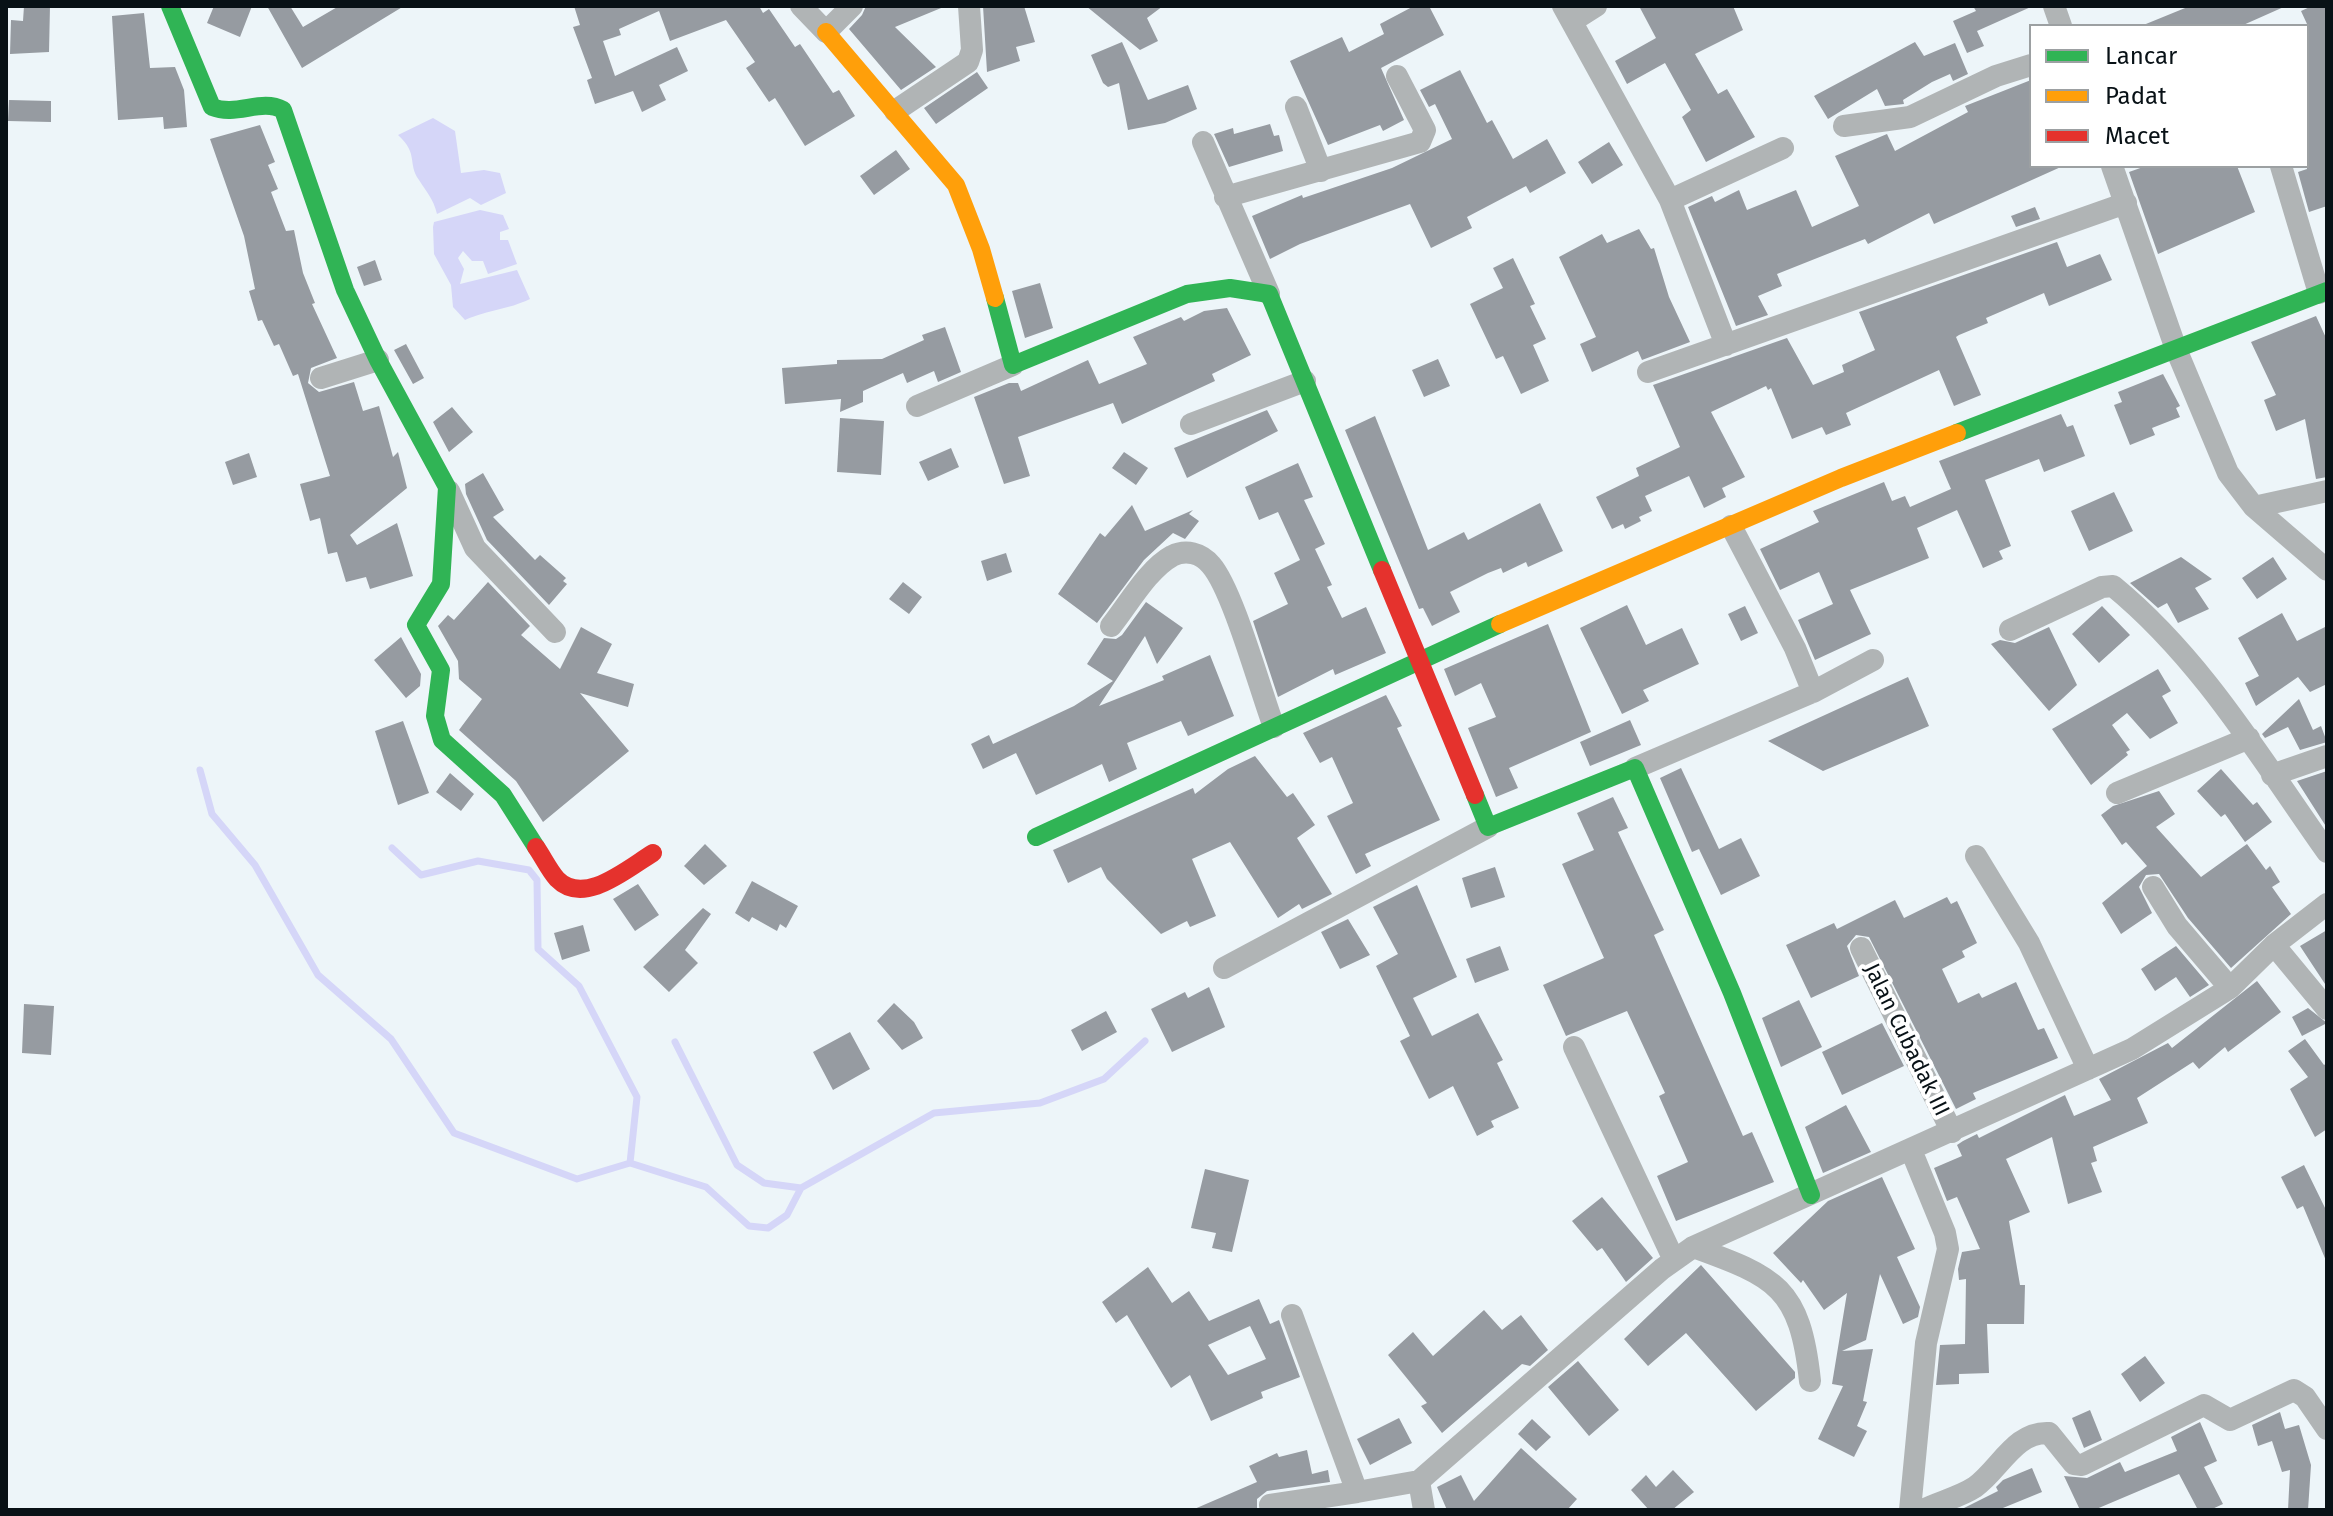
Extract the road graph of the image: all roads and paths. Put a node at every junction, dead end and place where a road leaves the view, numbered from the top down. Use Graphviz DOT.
graph roads {
  1 [pos="170,6"];
  2 [pos="801,6"];
  3 [pos="852,6"];
  4 [pos="969,6"];
  5 [pos="1596,6"];
  6 [pos="1568,13"];
  7 [pos="826,32"];
  8 [pos="2029,66"];
  9 [pos="1397,76"];
  10 [pos="1296,107"];
  11 [pos="895,111"];
  12 [pos="1844,126"];
  13 [pos="1203,142"];
  14 [pos="1783,148"];
  15 [pos="2113,168"];
  16 [pos="2282,168"];
  17 [pos="1321,171"];
  18 [pos="1225,197"];
  19 [pos="1670,200"];
  20 [pos="2126,203"];
  21 [pos="2323,292"];
  22 [pos="1269,294"];
  23 [pos="1726,345"];
  24 [pos="2176,349"];
  25 [pos="378,360"];
  26 [pos="1013,365"];
  27 [pos="1648,372"];
  28 [pos="321,378"];
  29 [pos="1305,381"];
  30 [pos="917,406"];
  31 [pos="1191,424"];
  32 [pos="447,487"];
  33 [pos="2327,491"];
  34 [pos="2254,507"];
  35 [pos="1731,526"];
  36 [pos="2327,570"];
  37 [pos="1111,626"];
  38 [pos="2010,630"];
  39 [pos="555,632"];
  40 [pos="1418,659"];
  41 [pos="1873,660"];
  42 [pos="1813,692"];
  43 [pos="1274,727"];
  44 [pos="2249,738"];
  45 [pos="2327,756"];
  46 [pos="1635,768"];
  47 [pos="2272,775"];
  48 [pos="2117,793"];
  49 [pos="1488,827"];
  50 [pos="1036,837"];
  51 [pos="2327,852"];
  52 [pos="653,853"];
  53 [pos="1976,856"];
  54 [pos="2153,887"];
  55 [pos="2327,904"];
  56 [pos="2274,945"];
  57 [pos="1861,948"];
  58 [pos="1224,968"];
  59 [pos="2230,988"];
  60 [pos="2327,1009"];
  61 [pos="1574,1047"];
  62 [pos="2088,1069"];
  63 [pos="1952,1132"];
  64 [pos="1911,1150"];
  65 [pos="1811,1195"];
  66 [pos="1693,1247"];
  67 [pos="1674,1260"];
  68 [pos="1292,1315"];
  69 [pos="1810,1381"];
  70 [pos="2327,1429"];
  71 [pos="1419,1481"];
  72 [pos="1357,1492"];
  73 [pos="1270,1505"];
  74 [pos="1424,1510"];
  75 [pos="1910,1510"];
  76 [pos="1923,1510"];
  1 -- 25 [label="street"];
  2 -- 7 [label="street"];
  3 -- 7 [label="street"];
  4 -- 11 [label="street"];
  5 -- 6 [label="street"];
  6 -- 19 [label="street"];
  7 -- 11 [label="street"];
  8 -- 12 [label="street"];
  9 -- 17 [label="street"];
  10 -- 17 [label="street"];
  11 -- 26 [label="street"];
  13 -- 18 [label="street"];
  14 -- 19 [label="street"];
  15 -- 20 [label="street"];
  16 -- 21 [label="street"];
  17 -- 18 [label="street"];
  18 -- 22 [label="street"];
  19 -- 23 [label="street"];
  20 -- 23 [label="street"];
  20 -- 24 [label="street"];
  21 -- 24 [label="street"];
  22 -- 26 [label="street"];
  22 -- 29 [label="street"];
  23 -- 27 [label="street"];
  24 -- 34 [label="street"];
  24 -- 35 [label="street"];
  25 -- 28 [label="street"];
  25 -- 32 [label="street"];
  26 -- 30 [label="street"];
  29 -- 31 [label="street"];
  29 -- 40 [label="street"];
  32 -- 39 [label="street"];
  32 -- 52 [label="street"];
  33 -- 34 [label="street"];
  34 -- 36 [label="street"];
  35 -- 40 [label="street"];
  35 -- 42 [label="street"];
  37 -- 43 [label="street"];
  38 -- 44 [label="street"];
  40 -- 43 [label="street"];
  40 -- 49 [label="street"];
  41 -- 42 [label="street"];
  42 -- 46 [label="street"];
  43 -- 50 [label="street"];
  44 -- 47 [label="street"];
  44 -- 48 [label="street"];
  45 -- 47 [label="street"];
  46 -- 49 [label="street"];
  46 -- 65 [label="street"];
  47 -- 51 [label="street"];
  49 -- 58 [label="street"];
  53 -- 62 [label="street"];
  54 -- 59 [label="street"];
  55 -- 56 [label="street"];
  56 -- 59 [label="street"];
  56 -- 60 [label="street"];
  57 -- 63 [label="street, Jalan Cubadak III"];
  59 -- 62 [label="street"];
  61 -- 67 [label="street"];
  62 -- 63 [label="street"];
  63 -- 64 [label="street"];
  64 -- 65 [label="street"];
  64 -- 75 [label="street"];
  65 -- 66 [label="street"];
  66 -- 67 [label="street"];
  66 -- 69 [label="street"];
  67 -- 71 [label="street"];
  68 -- 72 [label="street"];
  70 -- 76 [label="street"];
  71 -- 72 [label="street"];
  71 -- 74 [label="street"];
  72 -- 73 [label="street"];
}
